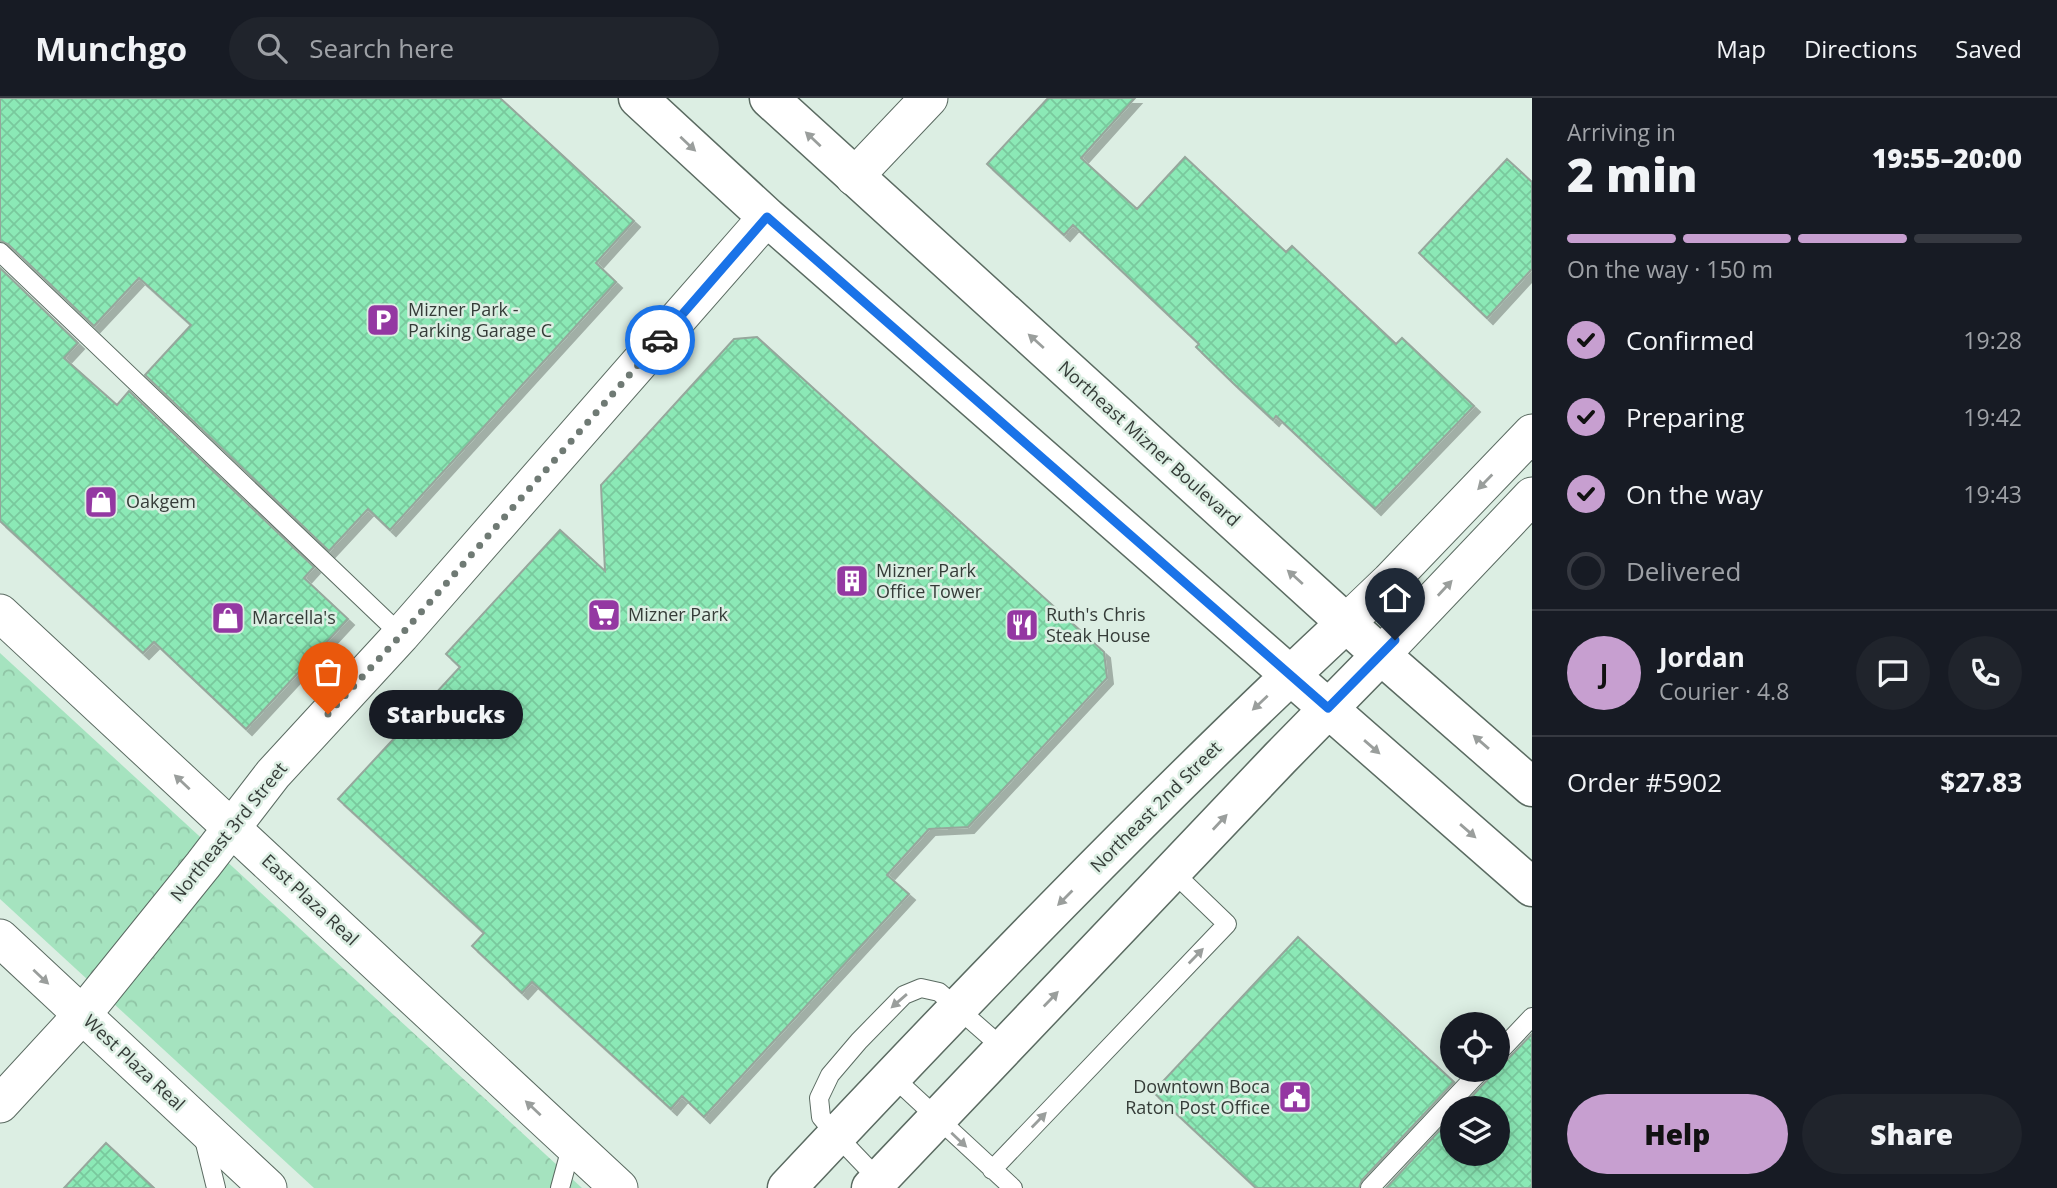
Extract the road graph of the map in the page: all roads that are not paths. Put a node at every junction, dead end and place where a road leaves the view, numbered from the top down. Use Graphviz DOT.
graph roads {
  1 [pos="638,98"];
  2 [pos="769,98"];
  3 [pos="929,98"];
  4 [pos="854,177"];
  5 [pos="767,217"];
  6 [pos="0,252"];
  7 [pos="1532,433"];
  8 [pos="1532,496"];
  9 [pos="0,613"];
  10 [pos="1346,622"];
  11 [pos="401,635"];
  12 [pos="1381,654"];
  13 [pos="1291,674"];
  14 [pos="1328,708"];
  15 [pos="1532,787"];
  16 [pos="233,828"];
  17 [pos="1173,872"];
  18 [pos="1532,887"];
  19 [pos="0,939"];
  20 [pos="958,1007"];
  21 [pos="82,1015"];
  22 [pos="1532,1017"];
  23 [pos="1510,1040"];
  24 [pos="1004,1049"];
  25 [pos="892,1076"];
  26 [pos="1470,1082"];
  27 [pos="0,1104"];
  28 [pos="937,1119"];
  29 [pos="200,1125"];
  30 [pos="836,1135"];
  31 [pos="572,1144"];
  32 [pos="992,1170"];
  33 [pos="875,1184"];
  34 [pos="216,1188"];
  35 [pos="268,1188"];
  36 [pos="559,1188"];
  37 [pos="619,1188"];
  38 [pos="787,1188"];
  39 [pos="1013,1188"];
  40 [pos="1370,1188"];
  1 -- 5 [label="main road, one-way"];
  4 -- 2 [label="main road, Northeast Mizner Boulevard, one-way"];
  3 -- 4 [label="street"];
  10 -- 4 [label="main road, Northeast Mizner Boulevard, one-way"];
  5 -- 11 [label="street, Northeast 3rd Street"];
  5 -- 13 [label="main road"];
  6 -- 11 [label="lane"];
  7 -- 10 [label="street, Northeast 2nd Street, one-way"];
  12 -- 8 [label="street, one-way"];
  16 -- 9 [label="street, East Plaza Real, one-way"];
  10 -- 12 [label="main road, Northeast Mizner Boulevard"];
  10 -- 13 [label="main road, Northeast 2nd Street"];
  11 -- 16 [label="street, Northeast 3rd Street"];
  12 -- 14 [label="main road"];
  15 -- 12 [label="main road, Northeast Mizner Boulevard, one-way"];
  13 -- 14 [label="main road"];
  13 -- 20 [label="main road, Northeast 2nd Street, one-way"];
  17 -- 14 [label="main road, one-way"];
  14 -- 18 [label="main road, one-way"];
  16 -- 21 [label="street, Northeast 3rd Street"];
  31 -- 16 [label="street, East Plaza Real, one-way"];
  24 -- 17 [label="main road, one-way"];
  32 -- 17 [label="lane, one-way"];
  19 -- 21 [label="street, West Plaza Real, one-way"];
  20 -- 24 [label="lane"];
  20 -- 25 [label="main road, Northeast 2nd Street"];
  20 -- 30 [label="lane, one-way"];
  21 -- 27 [label="street, Northeast 3rd Street"];
  21 -- 29 [label="street, West Plaza Real"];
  22 -- 23 [label="lane"];
  24 -- 28 [label="main road"];
  25 -- 28 [label="lane"];
  25 -- 30 [label="main road, Northeast 2nd Street"];
  26 -- 40 [label="lane"];
  28 -- 32 [label="lane, one-way"];
  28 -- 33 [label="main road"];
  29 -- 34 [label="lane"];
  29 -- 35 [label="street, West Plaza Real"];
  30 -- 33 [label="lane"];
  30 -- 38 [label="main road, Northeast 2nd Street"];
  31 -- 36 [label="lane"];
  31 -- 37 [label="street, East Plaza Real"];
  32 -- 39 [label="lane"];
}
